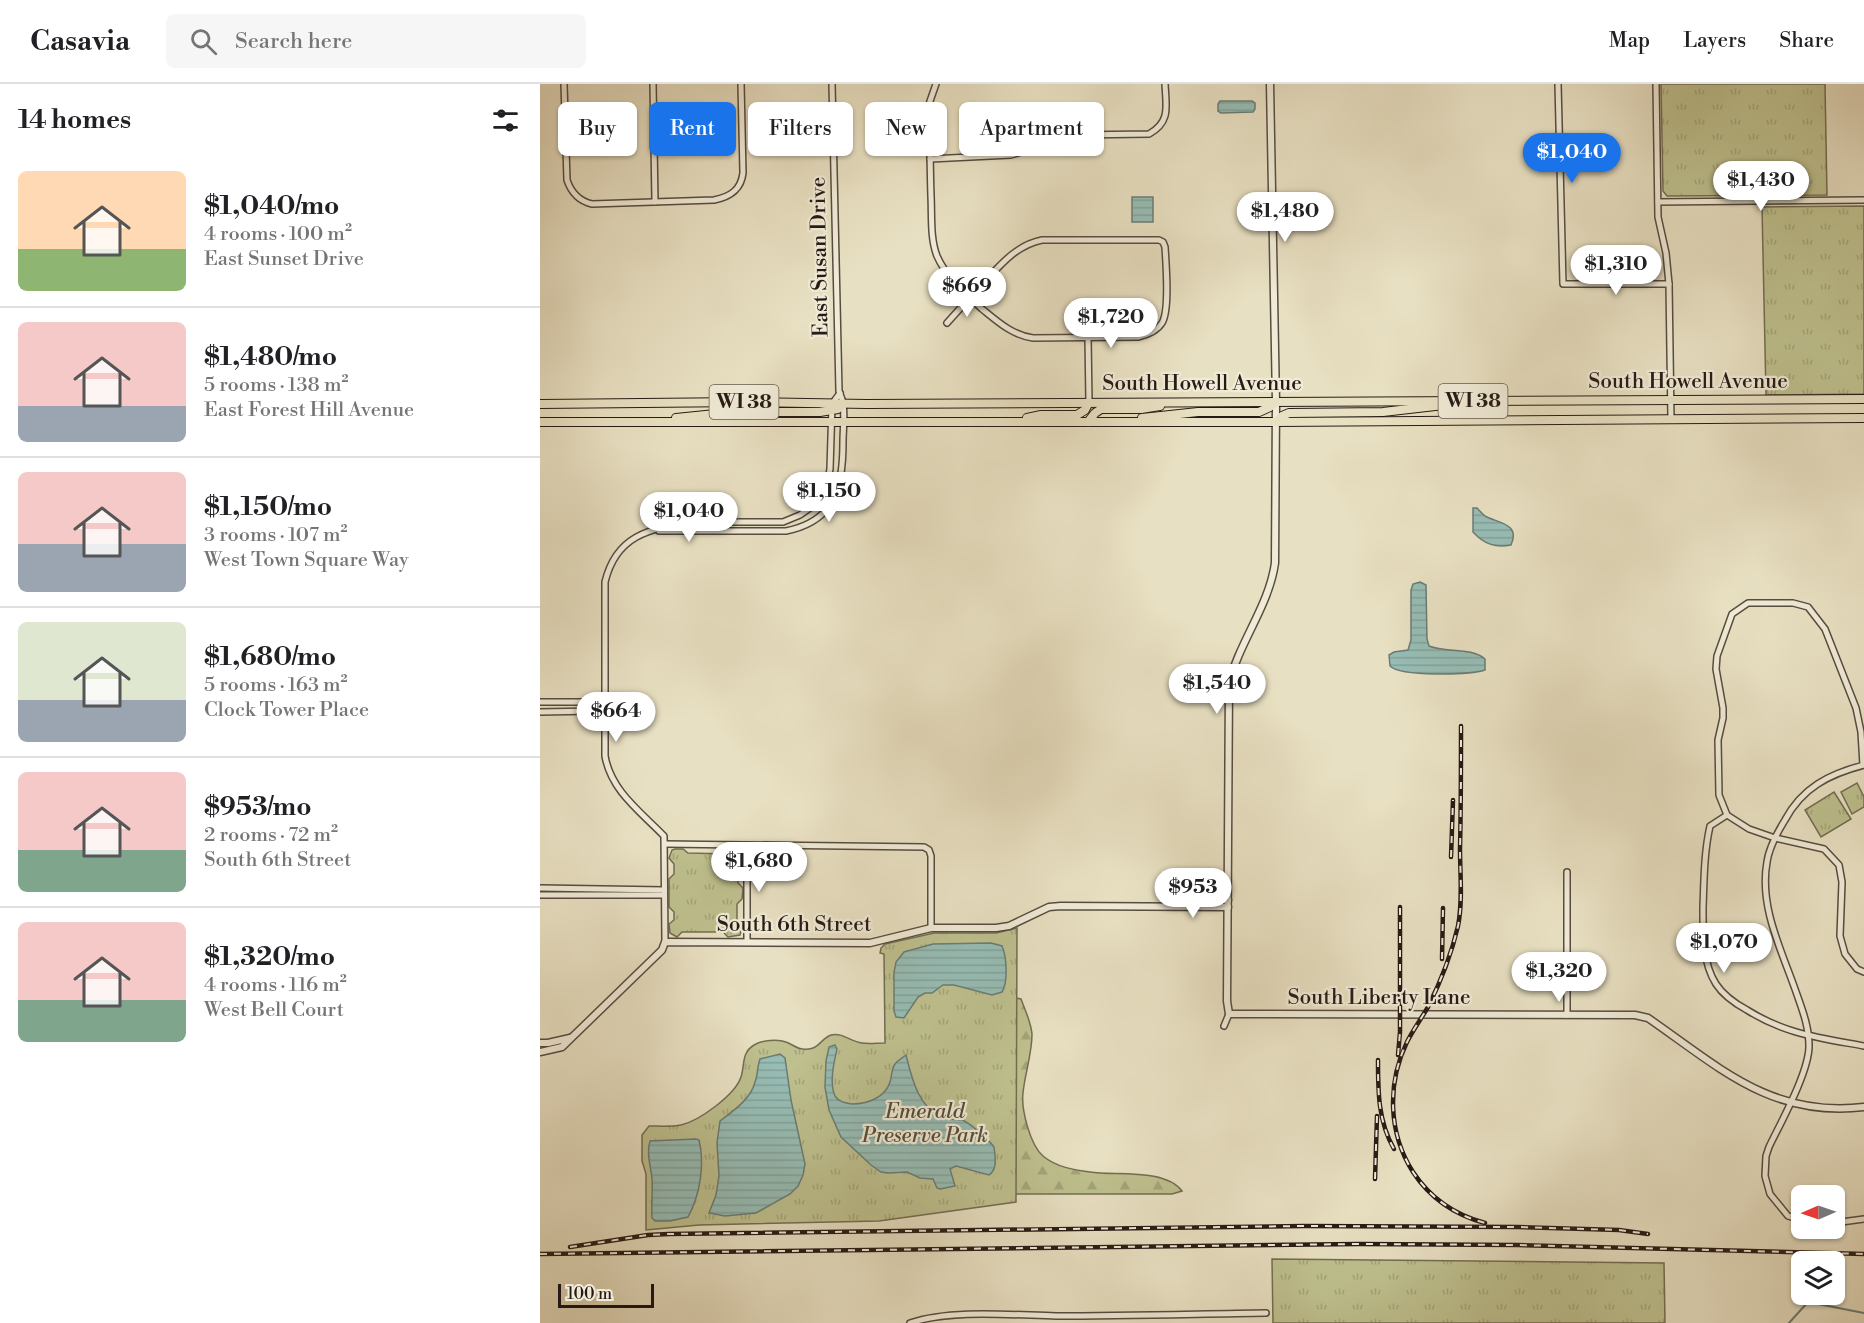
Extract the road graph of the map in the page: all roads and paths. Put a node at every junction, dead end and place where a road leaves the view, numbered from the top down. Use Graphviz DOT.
graph roads {
  1 [pos="564,84"];
  2 [pos="652,84"];
  3 [pos="741,84"];
  4 [pos="832,84"];
  5 [pos="936,84"];
  6 [pos="1165,84"];
  7 [pos="1270,84"];
  8 [pos="1558,84"];
  9 [pos="1656,84"];
  10 [pos="930,159"];
  11 [pos="1864,200"];
  12 [pos="655,202"];
  13 [pos="1658,202"];
  14 [pos="1669,284"];
  15 [pos="970,298"];
  16 [pos="946,323"];
  17 [pos="1088,338"];
  18 [pos="840,393"];
  19 [pos="1671,399"];
  20 [pos="1864,399"];
  21 [pos="1473,401"];
  22 [pos="1089,402"];
  23 [pos="1276,402"];
  24 [pos="1185,403"];
  25 [pos="540,404"];
  26 [pos="843,404"];
  27 [pos="831,407"];
  28 [pos="1864,418"];
  29 [pos="1671,419"];
  30 [pos="540,422"];
  31 [pos="648,422"];
  32 [pos="831,422"];
  33 [pos="843,422"];
  34 [pos="1011,422"];
  35 [pos="1088,422"];
  36 [pos="1117,422"];
  37 [pos="1276,422"];
  38 [pos="653,531"];
  39 [pos="540,702"];
  40 [pos="605,706"];
  41 [pos="540,712"];
  42 [pos="1863,765"];
  43 [pos="1727,814"];
  44 [pos="1775,838"];
  45 [pos="665,844"];
  46 [pos="747,845"];
  47 [pos="1567,872"];
  48 [pos="540,888"];
  49 [pos="664,893"];
  50 [pos="540,895"];
  51 [pos="1228,904"];
  52 [pos="931,928"];
  53 [pos="665,942"];
  54 [pos="747,942"];
  55 [pos="1864,972"];
  56 [pos="1229,1014"];
  57 [pos="1567,1015"];
  58 [pos="1224,1026"];
  59 [pos="1809,1036"];
  60 [pos="574,1037"];
  61 [pos="540,1043"];
  62 [pos="1864,1046"];
  63 [pos="540,1052"];
  64 [pos="1790,1102"];
  65 [pos="1864,1107"];
  66 [pos="1791,1217"];
  67 [pos="1864,1219"];
  68 [pos="1845,1222"];
  69 [pos="1266,1313"];
  70 [pos="1227,1314"];
  71 [pos="1100,1316"];
  72 [pos="1227,1322"];
  73 [pos="910,1323"];
  74 [pos="1100,1323"];
  1 -- 12 [label="street"];
  2 -- 12 [label="street"];
  3 -- 12 [label="street"];
  4 -- 18 [label="street, East Susan Drive"];
  5 -- 10 [label="street"];
  6 -- 10 [label="street"];
  7 -- 23 [label="street"];
  8 -- 14 [label="street"];
  9 -- 13 [label="street"];
  10 -- 15 [label="street"];
  11 -- 13 [label="street"];
  13 -- 14 [label="street"];
  14 -- 19 [label="street"];
  15 -- 16 [label="street"];
  15 -- 17 [label="street"];
  15 -- 17 [label="street"];
  17 -- 22 [label="street"];
  18 -- 26 [label="street, East Susan Drive"];
  18 -- 27 [label="street"];
  19 -- 20 [label="main road, South Howell Avenue / WI 38"];
  19 -- 21 [label="main road, South Howell Avenue / WI 38"];
  19 -- 29 [label="street"];
  21 -- 23 [label="main road, South Howell Avenue / WI 38"];
  21 -- 37 [label="main road"];
  22 -- 24 [label="main road, South Howell Avenue / WI 38"];
  22 -- 26 [label="main road, South Howell Avenue / WI 38"];
  22 -- 34 [label="main road"];
  23 -- 24 [label="main road, South Howell Avenue / WI 38"];
  23 -- 36 [label="main road"];
  23 -- 37 [label="street"];
  24 -- 35 [label="main road"];
  25 -- 27 [label="main road, WI 38"];
  26 -- 27 [label="main road"];
  26 -- 33 [label="street, East Susan Drive"];
  27 -- 31 [label="main road"];
  27 -- 32 [label="street"];
  28 -- 29 [label="main road, South Howell Avenue / WI 38"];
  29 -- 37 [label="main road, South Howell Avenue / WI 38"];
  30 -- 31 [label="main road, South Howell Avenue / WI 38"];
  31 -- 32 [label="main road, South Howell Avenue / WI 38"];
  32 -- 33 [label="main road, South Howell Avenue / WI 38"];
  32 -- 38 [label="street"];
  33 -- 34 [label="main road, South Howell Avenue / WI 38"];
  33 -- 38 [label="street, East Susan Drive"];
  34 -- 35 [label="main road, South Howell Avenue / WI 38"];
  35 -- 36 [label="main road, South Howell Avenue / WI 38"];
  36 -- 37 [label="main road, South Howell Avenue / WI 38"];
  37 -- 51 [label="street"];
  38 -- 40 [label="street"];
  39 -- 40 [label="street"];
  40 -- 41 [label="street"];
  40 -- 45 [label="street"];
  42 -- 43 [label="street"];
  42 -- 44 [label="street"];
  43 -- 44 [label="street"];
  43 -- 59 [label="street"];
  44 -- 55 [label="street"];
  44 -- 59 [label="street"];
  45 -- 46 [label="street"];
  45 -- 49 [label="street"];
  46 -- 52 [label="street"];
  46 -- 54 [label="street"];
  47 -- 57 [label="street"];
  48 -- 49 [label="street"];
  49 -- 50 [label="street"];
  49 -- 53 [label="street"];
  51 -- 52 [label="street, South 6th Street"];
  51 -- 56 [label="street"];
  52 -- 54 [label="street, South 6th Street"];
  53 -- 54 [label="street, South 6th Street"];
  53 -- 60 [label="street"];
  56 -- 57 [label="street, South Liberty Lane"];
  56 -- 58 [label="street"];
  57 -- 64 [label="street, South Liberty Lane"];
  59 -- 62 [label="street"];
  59 -- 64 [label="street"];
  60 -- 61 [label="street"];
  60 -- 63 [label="street"];
  64 -- 65 [label="street, South Liberty Lane"];
  64 -- 66 [label="street"];
  67 -- 68 [label="street"];
  69 -- 70 [label="street"];
  70 -- 71 [label="street"];
  70 -- 72 [label="street"];
  71 -- 73 [label="street"];
  71 -- 74 [label="street"];
}
